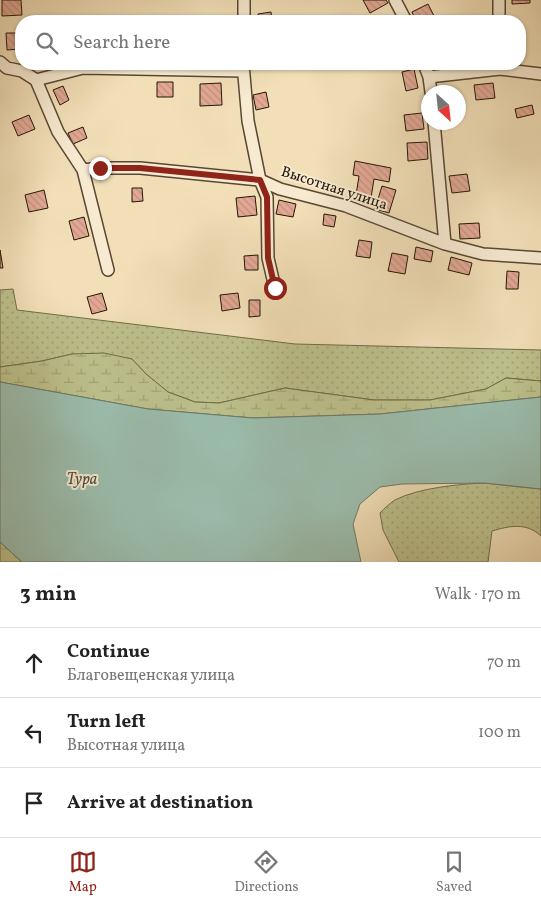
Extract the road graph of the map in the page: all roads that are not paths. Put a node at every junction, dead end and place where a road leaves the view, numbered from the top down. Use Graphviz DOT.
graph roads {
  1 [pos="244,0"];
  2 [pos="395,0"];
  3 [pos="499,0"];
  4 [pos="244,15"];
  5 [pos="403,15"];
  6 [pos="499,15"];
  7 [pos="0,62"];
  8 [pos="76,70"];
  9 [pos="243,70"];
  10 [pos="426,70"];
  11 [pos="474,70"];
  12 [pos="520,70"];
  13 [pos="541,74"];
  14 [pos="429,77"];
  15 [pos="36,80"];
  16 [pos="430,85"];
  17 [pos="435,130"];
  18 [pos="83,170"];
  19 [pos="260,180"];
  20 [pos="445,244"];
  21 [pos="541,258"];
  22 [pos="108,270"];
  23 [pos="275,288"];
  1 -- 4 [label="street"];
  2 -- 5 [label="street"];
  3 -- 6 [label="street"];
  7 -- 15 [label="street"];
  8 -- 15 [label="street"];
  9 -- 19 [label="street"];
  10 -- 14 [label="street"];
  11 -- 14 [label="street"];
  12 -- 13 [label="street"];
  14 -- 16 [label="street"];
  15 -- 18 [label="street"];
  17 -- 20 [label="street"];
  18 -- 19 [label="street, Высотная улица"];
  18 -- 22 [label="street"];
  19 -- 20 [label="street, Высотная улица"];
  19 -- 23 [label="street"];
  20 -- 21 [label="street, Высотная улица"];
}
